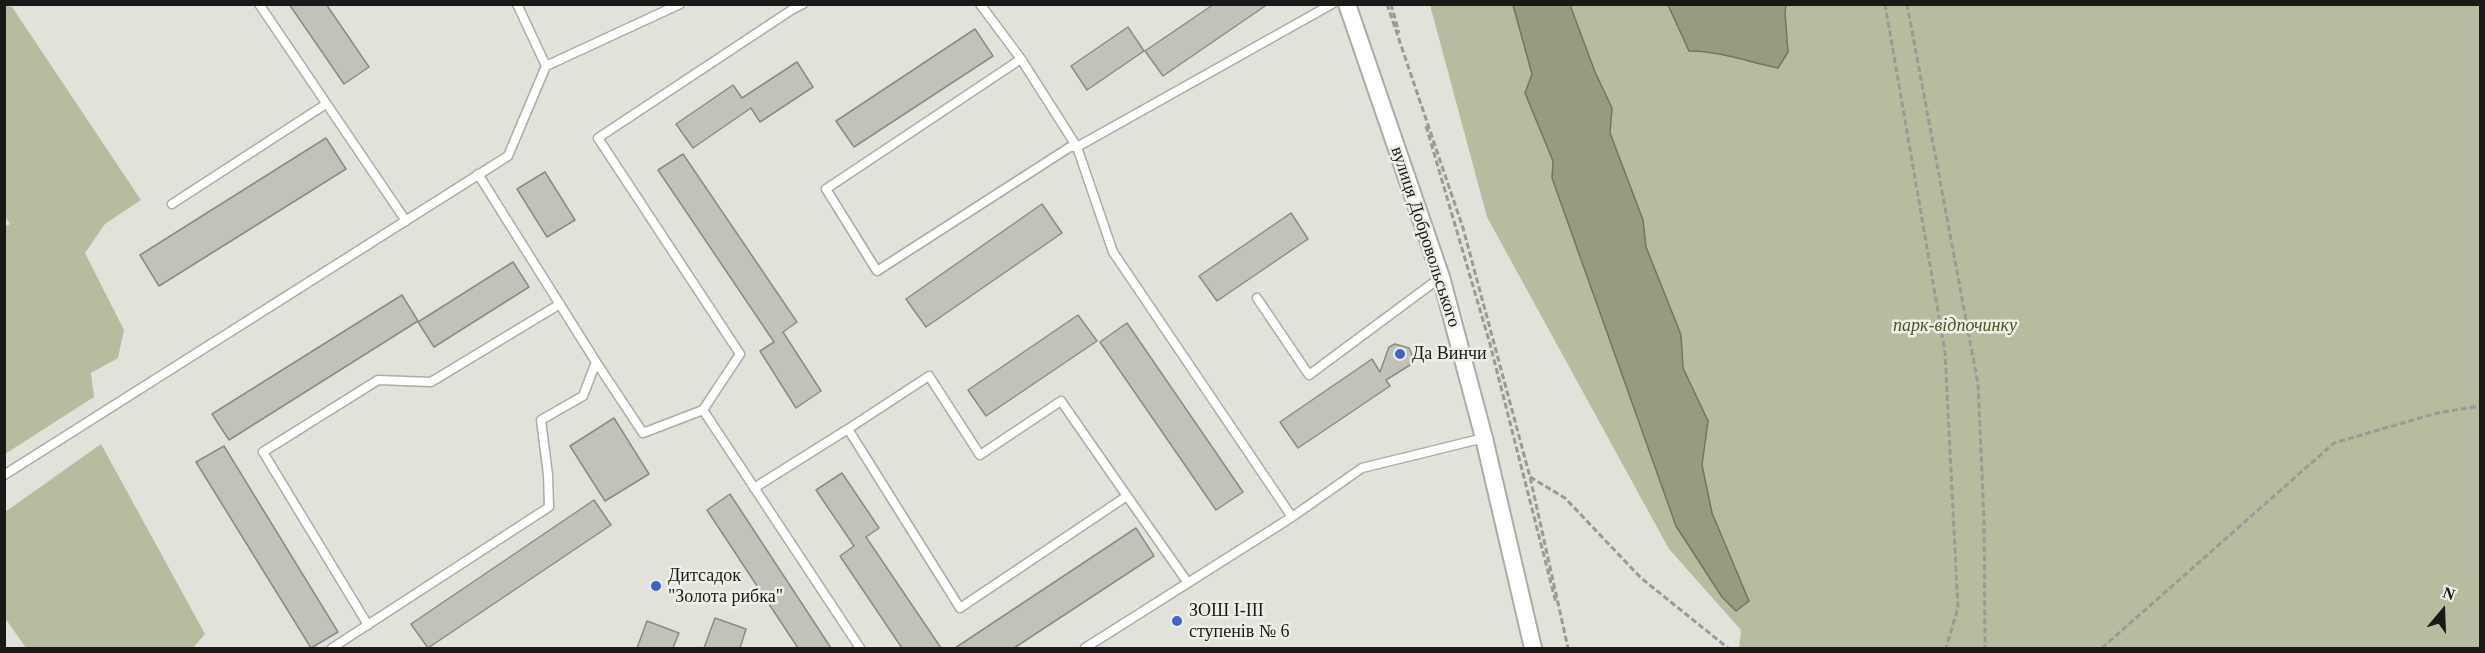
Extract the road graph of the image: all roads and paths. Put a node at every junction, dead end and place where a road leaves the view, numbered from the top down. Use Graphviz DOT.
graph roads {
  1 [pos="259,4"];
  2 [pos="517,4"];
  3 [pos="680,4"];
  4 [pos="803,4"];
  5 [pos="980,4"];
  6 [pos="1332,4"];
  7 [pos="1347,4"];
  8 [pos="1389,4"];
  9 [pos="1885,4"];
  10 [pos="1907,4"];
  11 [pos="1021,59"];
  12 [pos="546,66"];
  13 [pos="1413,80"];
  14 [pos="326,104"];
  15 [pos="1077,147"];
  16 [pos="478,174"];
  17 [pos="172,204"];
  18 [pos="406,221"];
  19 [pos="1441,277"];
  20 [pos="1257,298"];
  21 [pos="560,304"];
  22 [pos="596,362"];
  23 [pos="2481,406"];
  24 [pos="703,410"];
  25 [pos="848,429"];
  26 [pos="1484,438"];
  27 [pos="4,475"];
  28 [pos="1530,477"];
  29 [pos="754,488"];
  30 [pos="1127,496"];
  31 [pos="1292,517"];
  32 [pos="1188,583"];
  33 [pos="368,625"];
  34 [pos="332,648"];
  35 [pos="860,648"];
  36 [pos="1085,648"];
  37 [pos="1533,648"];
  38 [pos="1568,648"];
  39 [pos="1728,648"];
  40 [pos="1946,648"];
  41 [pos="1985,648"];
  42 [pos="2102,648"];
  1 -- 14 [label="lane"];
  2 -- 12 [label="lane"];
  3 -- 12 [label="lane"];
  4 -- 24 [label="lane"];
  5 -- 11 [label="lane"];
  6 -- 15 [label="lane"];
  7 -- 19 [label="street, вулиця Добровольського"];
  8 -- 13 [label="path"];
  9 -- 40 [label="path"];
  10 -- 41 [label="path"];
  11 -- 15 [label="lane"];
  11 -- 15 [label="lane"];
  12 -- 16 [label="lane"];
  13 -- 28 [label="path"];
  13 -- 38 [label="path"];
  14 -- 17 [label="lane"];
  14 -- 18 [label="lane"];
  15 -- 31 [label="lane"];
  16 -- 18 [label="lane"];
  16 -- 21 [label="lane"];
  18 -- 27 [label="lane"];
  19 -- 20 [label="lane"];
  19 -- 26 [label="street, вулиця Добровольського"];
  21 -- 22 [label="lane"];
  21 -- 33 [label="lane"];
  22 -- 24 [label="lane"];
  22 -- 33 [label="lane"];
  23 -- 42 [label="path"];
  24 -- 29 [label="lane"];
  25 -- 29 [label="lane"];
  25 -- 30 [label="lane"];
  25 -- 30 [label="lane"];
  26 -- 31 [label="lane"];
  26 -- 37 [label="street, вулиця Добровольського"];
  28 -- 38 [label="path"];
  28 -- 39 [label="path"];
  29 -- 35 [label="lane"];
  30 -- 32 [label="lane"];
  31 -- 32 [label="lane"];
  32 -- 36 [label="lane"];
  33 -- 34 [label="lane"];
}
